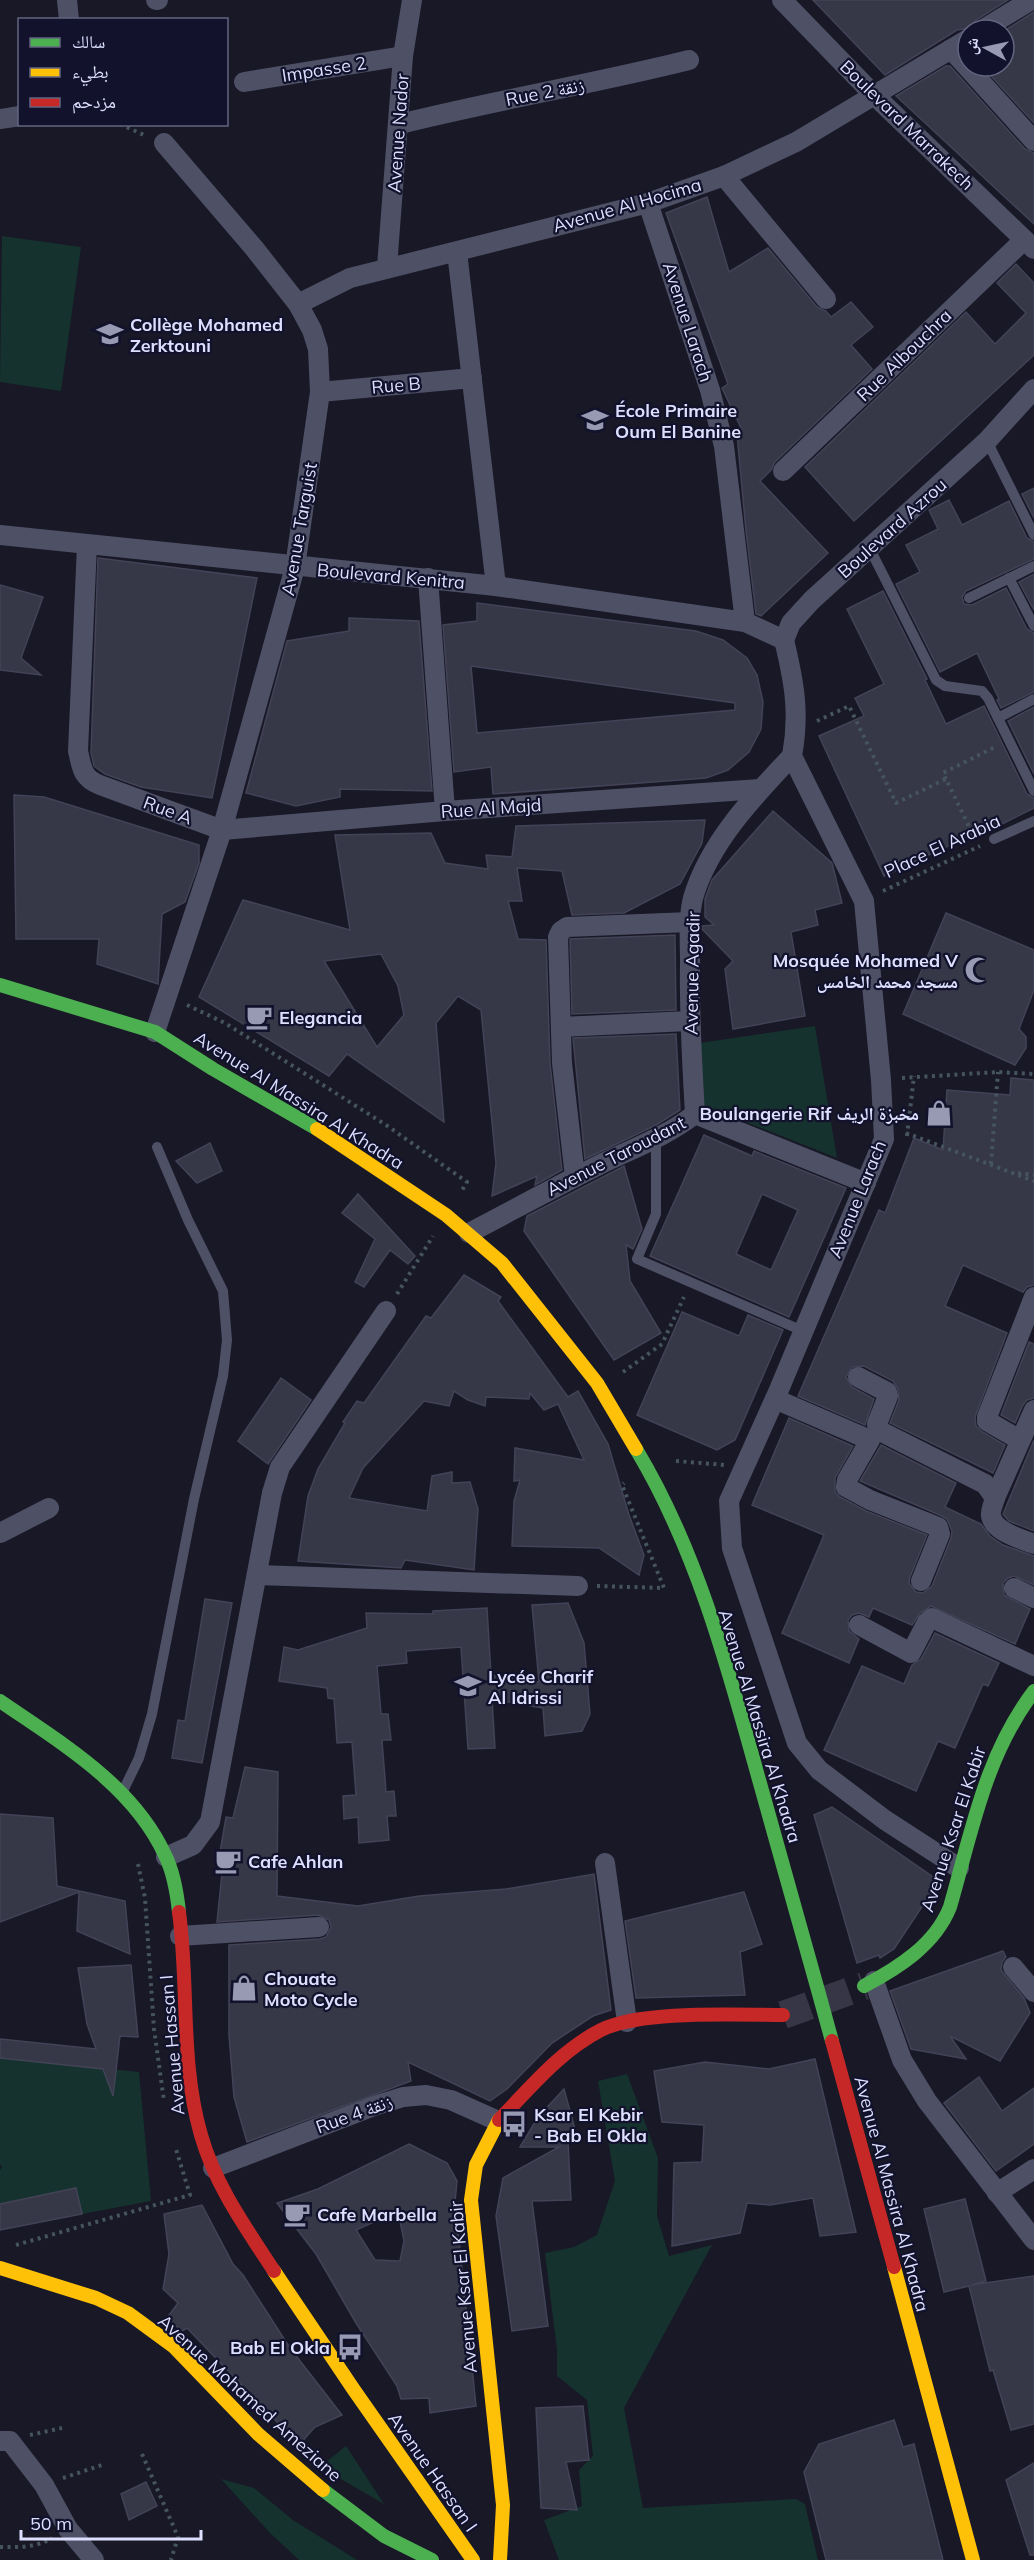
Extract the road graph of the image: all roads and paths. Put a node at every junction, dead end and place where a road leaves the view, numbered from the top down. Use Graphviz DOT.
graph roads {
  1 [pos="67,0"];
  2 [pos="412,0"];
  3 [pos="782,0"];
  4 [pos="1030,0"];
  5 [pos="69,18"];
  6 [pos="1001,18"];
  7 [pos="956,46"];
  8 [pos="951,49"];
  9 [pos="404,56"];
  10 [pos="689,60"];
  11 [pos="244,82"];
  12 [pos="873,94"];
  13 [pos="18,116"];
  14 [pos="0,119"];
  15 [pos="400,124"];
  16 [pos="124,126"];
  17 [pos="1034,141"];
  18 [pos="164,144"];
  19 [pos="724,176"];
  20 [pos="648,203"];
  21 [pos="1029,244"];
  22 [pos="457,252"];
  23 [pos="387,267"];
  24 [pos="826,299"];
  25 [pos="298,304"];
  26 [pos="472,378"];
  27 [pos="1034,389"];
  28 [pos="320,392"];
  29 [pos="987,441"];
  30 [pos="783,471"];
  31 [pos="1034,534"];
  32 [pos="0,535"];
  33 [pos="87,545"];
  34 [pos="870,549"];
  35 [pos="1034,566"];
  36 [pos="296,567"];
  37 [pos="428,578"];
  38 [pos="1009,578"];
  39 [pos="496,586"];
  40 [pos="969,598"];
  41 [pos="745,622"];
  42 [pos="1034,626"];
  43 [pos="784,640"];
  44 [pos="1034,699"];
  45 [pos="998,718"];
  46 [pos="797,731"];
  47 [pos="1009,740"];
  48 [pos="792,756"];
  49 [pos="946,779"];
  50 [pos="760,789"];
  51 [pos="1034,791"];
  52 [pos="445,811"];
  53 [pos="1034,821"];
  54 [pos="222,830"];
  55 [pos="994,839"];
  56 [pos="979,846"];
  57 [pos="864,901"];
  58 [pos="690,922"];
  59 [pos="0,985"];
  60 [pos="167,996"];
  61 [pos="689,1021"];
  62 [pos="561,1027"];
  63 [pos="155,1032"];
  64 [pos="998,1072"];
  65 [pos="1034,1074"];
  66 [pos="881,1080"];
  67 [pos="695,1114"];
  68 [pos="883,1128"];
  69 [pos="656,1139"];
  70 [pos="157,1147"];
  71 [pos="991,1165"];
  72 [pos="1015,1173"];
  73 [pos="1034,1175"];
  74 [pos="575,1177"];
  75 [pos="1034,1181"];
  76 [pos="866,1183"];
  77 [pos="446,1215"];
  78 [pos="469,1233"];
  79 [pos="690,1282"];
  80 [pos="1034,1297"];
  81 [pos="386,1311"];
  82 [pos="803,1331"];
  83 [pos="622,1372"];
  84 [pos="858,1377"];
  85 [pos="775,1399"];
  86 [pos="1034,1410"];
  87 [pos="873,1434"];
  88 [pos="1020,1440"];
  89 [pos="676,1461"];
  90 [pos="724,1465"];
  91 [pos="650,1472"];
  92 [pos="995,1498"];
  93 [pos="49,1508"];
  94 [pos="0,1533"];
  95 [pos="1034,1544"];
  96 [pos="258,1575"];
  97 [pos="921,1581"];
  98 [pos="585,1586"];
  99 [pos="1014,1588"];
  100 [pos="1034,1598"];
  101 [pos="859,1625"];
  102 [pos="1034,1666"];
  103 [pos="1034,1691"];
  104 [pos="0,1701"];
  105 [pos="121,1795"];
  106 [pos="166,1857"];
  107 [pos="137,1860"];
  108 [pos="605,1863"];
  109 [pos="959,1868"];
  110 [pos="319,1927"];
  111 [pos="180,1936"];
  112 [pos="1013,1967"];
  113 [pos="869,1984"];
  114 [pos="1034,1992"];
  115 [pos="783,2015"];
  116 [pos="627,2022"];
  117 [pos="165,2102"];
  118 [pos="498,2121"];
  119 [pos="174,2144"];
  120 [pos="213,2168"];
  121 [pos="1034,2169"];
  122 [pos="997,2193"];
  123 [pos="1034,2240"];
  124 [pos="7,2247"];
  125 [pos="0,2268"];
  126 [pos="62,2428"];
  127 [pos="5,2441"];
  128 [pos="142,2454"];
  129 [pos="102,2465"];
  130 [pos="44,2485"];
  131 [pos="68,2529"];
  132 [pos="0,2547"];
  133 [pos="94,2560"];
  134 [pos="171,2560"];
  135 [pos="432,2560"];
  136 [pos="473,2560"];
  137 [pos="500,2560"];
  138 [pos="973,2560"];
  1 -- 5 [label="street"];
  2 -- 9 [label="street, Avenue Nador"];
  3 -- 12 [label="street, Boulevard Marrakech"];
  4 -- 6 [label="street"];
  7 -- 8 [label="street, Avenue Al Hocima"];
  8 -- 12 [label="street, Avenue Al Hocima"];
  8 -- 17 [label="street"];
  9 -- 11 [label="street, Impasse 2"];
  9 -- 15 [label="street, Avenue Nador"];
  10 -- 15 [label="street, Rue 2 زنقة"];
  12 -- 19 [label="street, Avenue Al Hocima"];
  12 -- 21 [label="street, Boulevard Marrakech"];
  13 -- 14 [label="street"];
  15 -- 23 [label="street, Avenue Nador"];
  16 -- 18 [label="path"];
  18 -- 25 [label="street, Avenue Targuist"];
  19 -- 20 [label="street, Avenue Al Hocima"];
  19 -- 24 [label="street"];
  20 -- 22 [label="street, Avenue Al Hocima"];
  20 -- 41 [label="street, Avenue Larach"];
  21 -- 30 [label="street, Rue Albouchra"];
  22 -- 23 [label="street, Avenue Al Hocima"];
  22 -- 26 [label="street"];
  23 -- 25 [label="street, Avenue Al Hocima"];
  25 -- 28 [label="street, Avenue Targuist"];
  26 -- 28 [label="street, Rue B"];
  26 -- 39 [label="street"];
  27 -- 29 [label="street, Boulevard Azrou"];
  28 -- 36 [label="street, Avenue Targuist"];
  29 -- 31 [label="lane"];
  29 -- 34 [label="street, Boulevard Azrou"];
  32 -- 33 [label="street, Boulevard Kenitra"];
  33 -- 36 [label="street, Boulevard Kenitra"];
  33 -- 54 [label="street, Rue A"];
  34 -- 43 [label="street, Boulevard Azrou"];
  34 -- 45 [label="lane"];
  35 -- 38 [label="lane"];
  36 -- 37 [label="street, Boulevard Kenitra"];
  36 -- 54 [label="street, Avenue Targuist"];
  37 -- 39 [label="street, Boulevard Kenitra"];
  37 -- 52 [label="street"];
  38 -- 40 [label="lane"];
  38 -- 42 [label="lane"];
  39 -- 41 [label="street, Boulevard Kenitra"];
  41 -- 43 [label="street"];
  43 -- 46 [label="street"];
  44 -- 45 [label="lane"];
  45 -- 47 [label="lane"];
  46 -- 48 [label="street"];
  46 -- 49 [label="path"];
  47 -- 49 [label="path"];
  47 -- 51 [label="lane"];
  48 -- 50 [label="street, Avenue Agadir"];
  48 -- 57 [label="street, Avenue Larach"];
  49 -- 56 [label="path"];
  50 -- 52 [label="street, Rue Al Majd"];
  50 -- 58 [label="street, Avenue Agadir"];
  52 -- 54 [label="street, Rue Al Majd"];
  53 -- 55 [label="lane, Place El Arabia"];
  54 -- 60 [label="street, Avenue Targuist"];
  55 -- 56 [label="path, Place El Arabia"];
  56 -- 57 [label="path, Place El Arabia"];
  57 -- 66 [label="street, Avenue Larach"];
  58 -- 61 [label="street, Avenue Agadir"];
  58 -- 62 [label="street"];
  59 -- 63 [label="main road, Avenue Al Massira Al Khadra"];
  60 -- 63 [label="street, Avenue Targuist"];
  60 -- 77 [label="path"];
  61 -- 62 [label="street"];
  61 -- 67 [label="street, Avenue Agadir"];
  62 -- 74 [label="street"];
  63 -- 77 [label="main road, Avenue Al Massira Al Khadra"];
  64 -- 65 [label="path"];
  64 -- 66 [label="path"];
  64 -- 71 [label="path"];
  66 -- 68 [label="street, Avenue Larach"];
  67 -- 69 [label="street, Avenue Taroudant"];
  67 -- 76 [label="street, Avenue Taroudant"];
  68 -- 71 [label="path"];
  68 -- 76 [label="street, Avenue Larach"];
  69 -- 74 [label="street, Avenue Taroudant"];
  69 -- 79 [label="lane"];
  70 -- 105 [label="lane"];
  71 -- 72 [label="path"];
  72 -- 73 [label="path"];
  72 -- 75 [label="path"];
  74 -- 78 [label="street, Avenue Taroudant"];
  76 -- 82 [label="street, Avenue Larach"];
  77 -- 78 [label="main road, Avenue Al Massira Al Khadra"];
  77 -- 81 [label="path"];
  78 -- 91 [label="main road, Avenue Al Massira Al Khadra"];
  79 -- 82 [label="lane"];
  79 -- 83 [label="path"];
  80 -- 88 [label="street"];
  81 -- 96 [label="street"];
  82 -- 85 [label="street, Avenue Larach"];
  84 -- 87 [label="street"];
  85 -- 87 [label="street"];
  85 -- 109 [label="street, Avenue Larach"];
  86 -- 88 [label="street"];
  87 -- 92 [label="street"];
  87 -- 97 [label="street"];
  88 -- 92 [label="street"];
  89 -- 90 [label="path"];
  91 -- 98 [label="path"];
  91 -- 138 [label="main road, Avenue Al Massira Al Khadra"];
  92 -- 95 [label="street"];
  93 -- 94 [label="street"];
  96 -- 98 [label="street"];
  96 -- 106 [label="street"];
  99 -- 100 [label="street"];
  101 -- 102 [label="street"];
  103 -- 109 [label="main road, Avenue Ksar El Kabir"];
  104 -- 105 [label="main road, Avenue Hassan I"];
  105 -- 106 [label="main road, Avenue Hassan I"];
  106 -- 111 [label="main road, Avenue Hassan I"];
  107 -- 117 [label="path"];
  108 -- 116 [label="street"];
  109 -- 113 [label="main road, Avenue Ksar El Kabir"];
  110 -- 111 [label="street"];
  111 -- 120 [label="main road, Avenue Hassan I"];
  112 -- 114 [label="street"];
  113 -- 122 [label="street"];
  115 -- 116 [label="main road, Avenue Ksar El Kabir"];
  116 -- 118 [label="main road, Avenue Ksar El Kabir"];
  118 -- 120 [label="street, Rue 4 زنقة"];
  118 -- 137 [label="main road, Avenue Ksar El Kabir"];
  119 -- 124 [label="path"];
  120 -- 136 [label="main road, Avenue Hassan I"];
  121 -- 122 [label="street"];
  122 -- 123 [label="street"];
  125 -- 135 [label="main road, Avenue Mohamed Ameziane"];
  126 -- 127 [label="path"];
  127 -- 130 [label="street"];
  128 -- 134 [label="path"];
  129 -- 130 [label="path"];
  130 -- 131 [label="street"];
  131 -- 132 [label="path"];
  131 -- 133 [label="street"];
}
